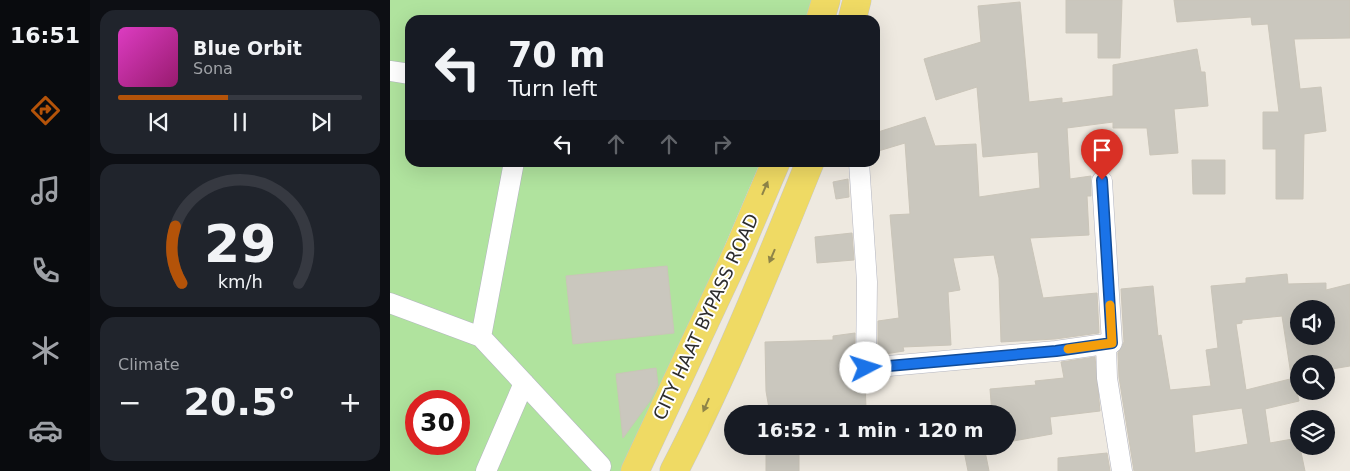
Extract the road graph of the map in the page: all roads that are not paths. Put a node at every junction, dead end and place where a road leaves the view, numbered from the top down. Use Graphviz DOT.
graph roads {
  1 [pos="826,0"];
  2 [pos="857,0"];
  3 [pos="822,15"];
  4 [pos="853,15"];
  5 [pos="390,71"];
  6 [pos="405,73"];
  7 [pos="513,167"];
  8 [pos="774,167"];
  9 [pos="808,167"];
  10 [pos="859,167"];
  11 [pos="1102,180"];
  12 [pos="390,303"];
  13 [pos="481,337"];
  14 [pos="1106,343"];
  15 [pos="524,383"];
  16 [pos="601,466"];
  17 [pos="486,471"];
  18 [pos="635,471"];
  19 [pos="674,471"];
  20 [pos="1122,471"];
  1 -- 3 [label="main road"];
  2 -- 4 [label="main road"];
  5 -- 6 [label="street"];
  7 -- 13 [label="street"];
  18 -- 8 [label="main road, CITY HAAT BYPASS ROAD, one-way"];
  9 -- 19 [label="main road, CITY HAAT BYPASS ROAD, one-way"];
  10 -- 14 [label="street"];
  11 -- 14 [label="street"];
  12 -- 13 [label="street"];
  13 -- 15 [label="street"];
  14 -- 20 [label="street"];
  15 -- 16 [label="street"];
  15 -- 17 [label="street"];
}
